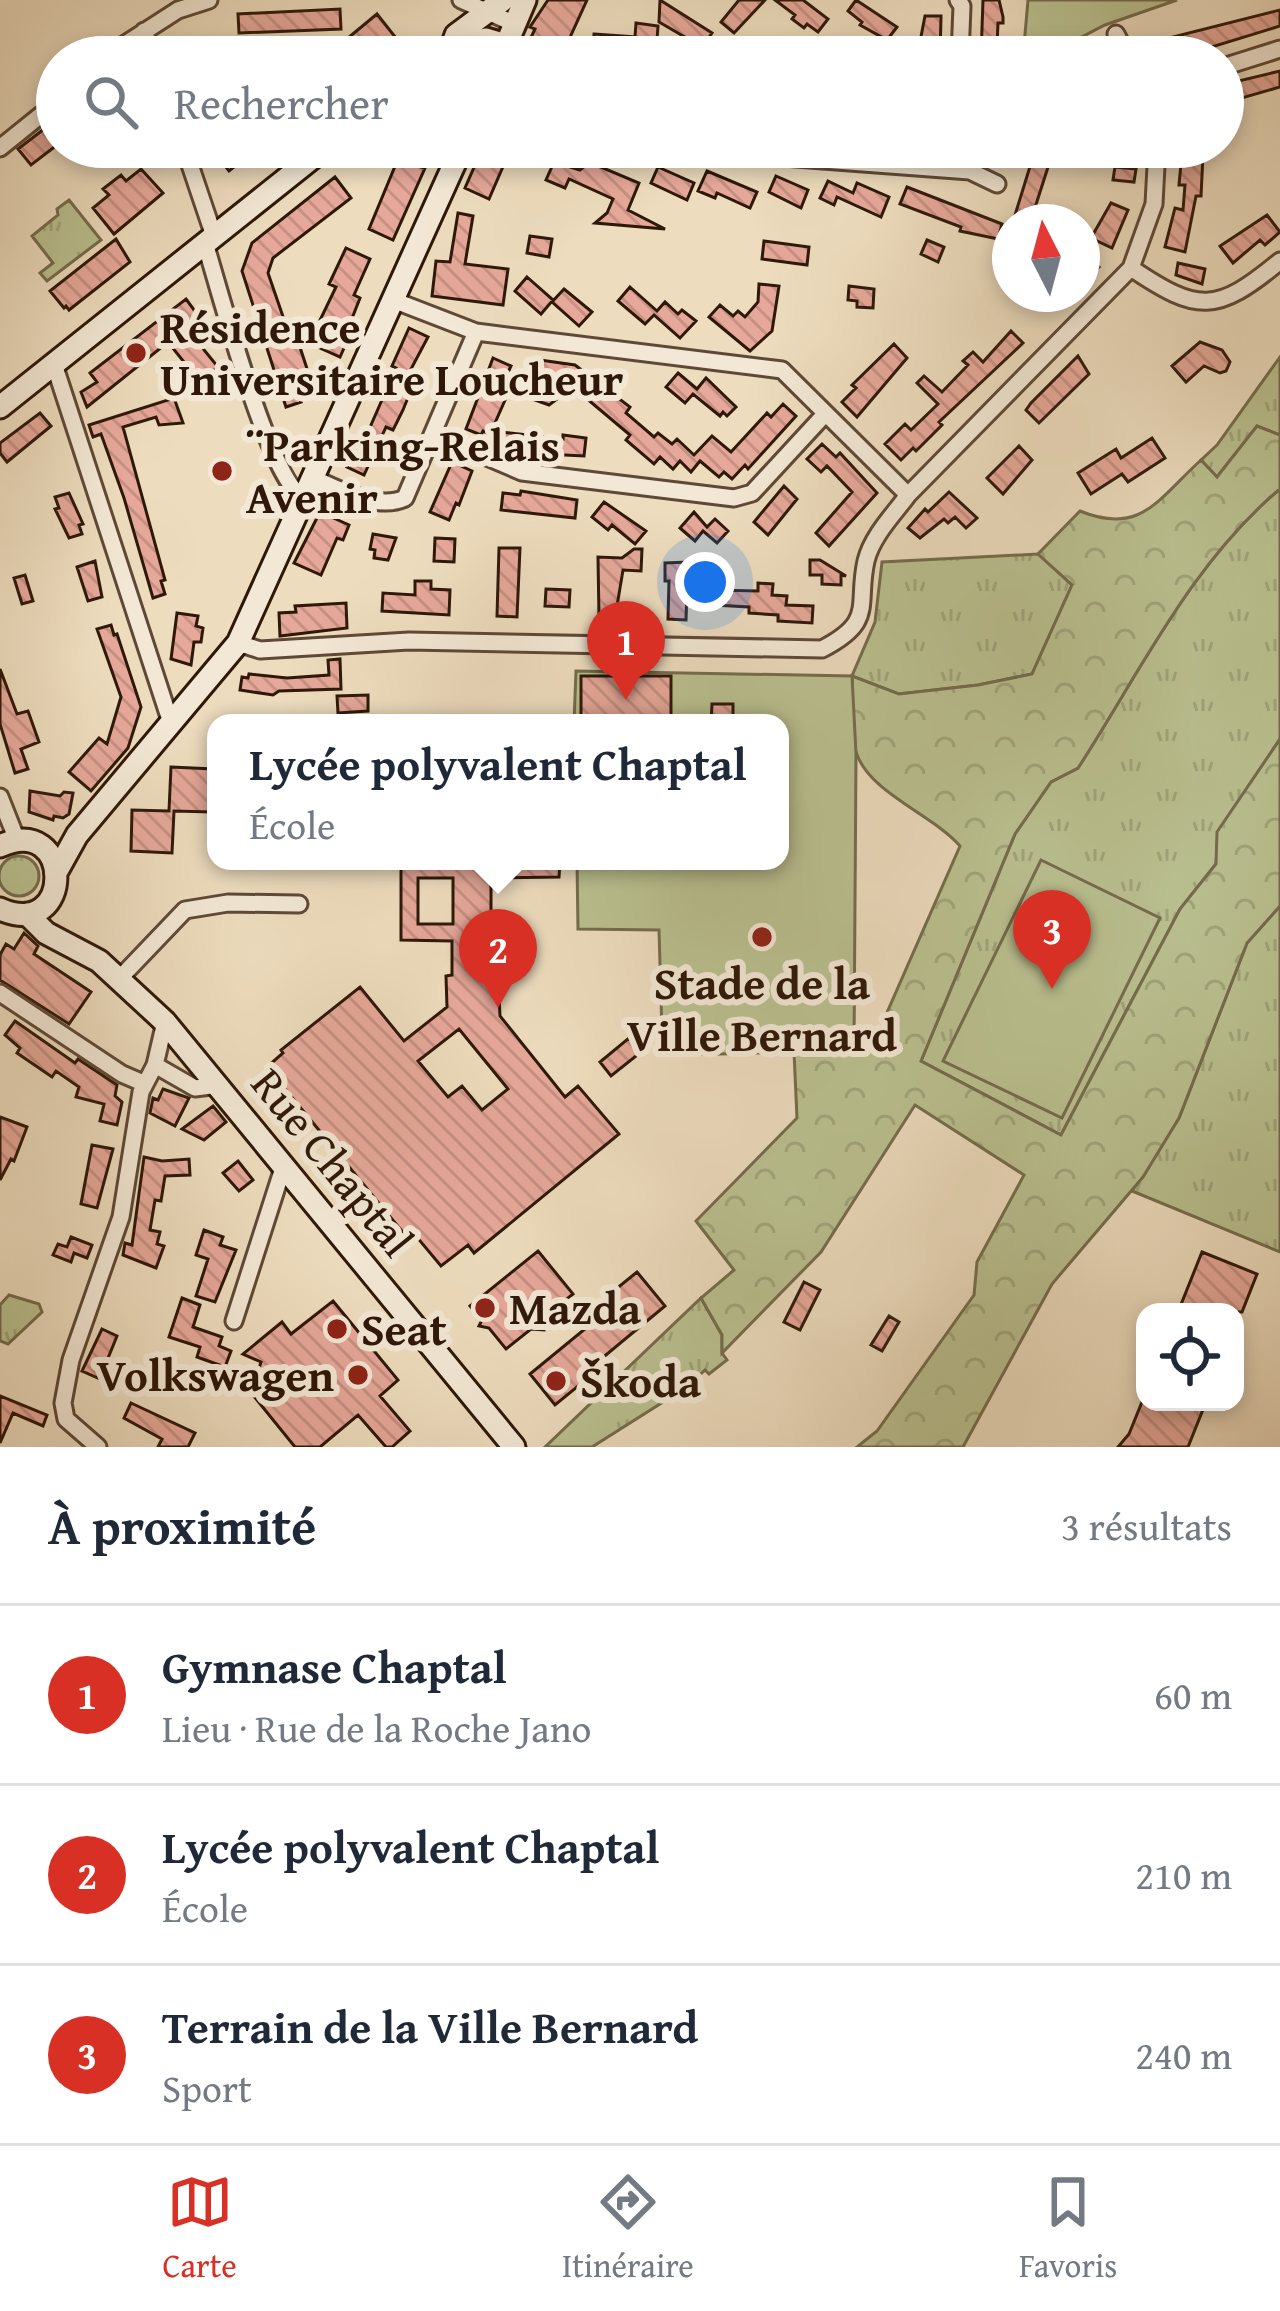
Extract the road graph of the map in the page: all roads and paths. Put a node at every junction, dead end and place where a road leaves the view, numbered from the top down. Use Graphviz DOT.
graph roads {
  1 [pos="209,0"];
  2 [pos="461,0"];
  3 [pos="525,0"];
  4 [pos="958,0"];
  5 [pos="494,7"];
  6 [pos="144,31"];
  7 [pos="136,36"];
  8 [pos="146,36"];
  9 [pos="455,36"];
  10 [pos="505,36"];
  11 [pos="510,36"];
  12 [pos="961,36"];
  13 [pos="1280,49"];
  14 [pos="1244,60"];
  15 [pos="36,119"];
  16 [pos="0,148"];
  17 [pos="190,168"];
  18 [pos="300,168"];
  19 [pos="453,168"];
  20 [pos="929,168"];
  21 [pos="1156,168"];
  22 [pos="956,170"];
  23 [pos="997,184"];
  24 [pos="210,240"];
  25 [pos="1280,261"];
  26 [pos="1131,268"];
  27 [pos="393,300"];
  28 [pos="476,332"];
  29 [pos="54,364"];
  30 [pos="0,407"];
  31 [pos="826,413"];
  32 [pos="433,434"];
  33 [pos="309,488"];
  34 [pos="908,495"];
  35 [pos="238,643"];
  36 [pos="175,721"];
  37 [pos="0,796"];
  38 [pos="77,835"];
  39 [pos="19,843"];
  40 [pos="57,871"];
  41 [pos="50,900"];
  42 [pos="298,904"];
  43 [pos="9,916"];
  44 [pos="72,946"];
  45 [pos="120,978"];
  46 [pos="0,993"];
  47 [pos="165,1022"];
  48 [pos="155,1065"];
  49 [pos="143,1083"];
  50 [pos="219,1084"];
  51 [pos="284,1165"];
  52 [pos="234,1321"];
  53 [pos="511,1446"];
  54 [pos="98,1447"];
  1 -- 6 [label="street"];
  2 -- 5 [label="street"];
  3 -- 11 [label="street"];
  4 -- 12 [label="street"];
  5 -- 9 [label="street"];
  5 -- 10 [label="street"];
  6 -- 7 [label="street"];
  6 -- 8 [label="street"];
  13 -- 14 [label="street"];
  15 -- 16 [label="street"];
  17 -- 24 [label="street"];
  18 -- 24 [label="street"];
  19 -- 27 [label="street"];
  20 -- 22 [label="street"];
  21 -- 26 [label="street"];
  22 -- 23 [label="street"];
  24 -- 29 [label="street"];
  24 -- 33 [label="street"];
  25 -- 26 [label="street"];
  26 -- 34 [label="street"];
  27 -- 28 [label="street"];
  27 -- 33 [label="street"];
  28 -- 31 [label="street"];
  28 -- 32 [label="street"];
  29 -- 30 [label="street"];
  29 -- 36 [label="street"];
  31 -- 32 [label="street"];
  31 -- 34 [label="street"];
  32 -- 33 [label="street"];
  33 -- 35 [label="street"];
  34 -- 35 [label="street"];
  35 -- 36 [label="street"];
  36 -- 38 [label="street"];
  37 -- 39 [label="street"];
  38 -- 39 [label="street"];
  38 -- 40 [label="street"];
  39 -- 40 [label="street"];
  40 -- 41 [label="street"];
  41 -- 43 [label="street"];
  41 -- 44 [label="street"];
  42 -- 45 [label="street"];
  43 -- 44 [label="street, Rue Chaptal"];
  44 -- 45 [label="street, Rue Chaptal"];
  45 -- 47 [label="street, Rue Chaptal"];
  46 -- 49 [label="street"];
  47 -- 48 [label="street"];
  47 -- 50 [label="street, Rue Chaptal"];
  48 -- 49 [label="street"];
  48 -- 50 [label="street"];
  49 -- 54 [label="street"];
  50 -- 51 [label="street, Rue Chaptal"];
  51 -- 52 [label="street"];
  51 -- 53 [label="street, Rue Chaptal"];
}
